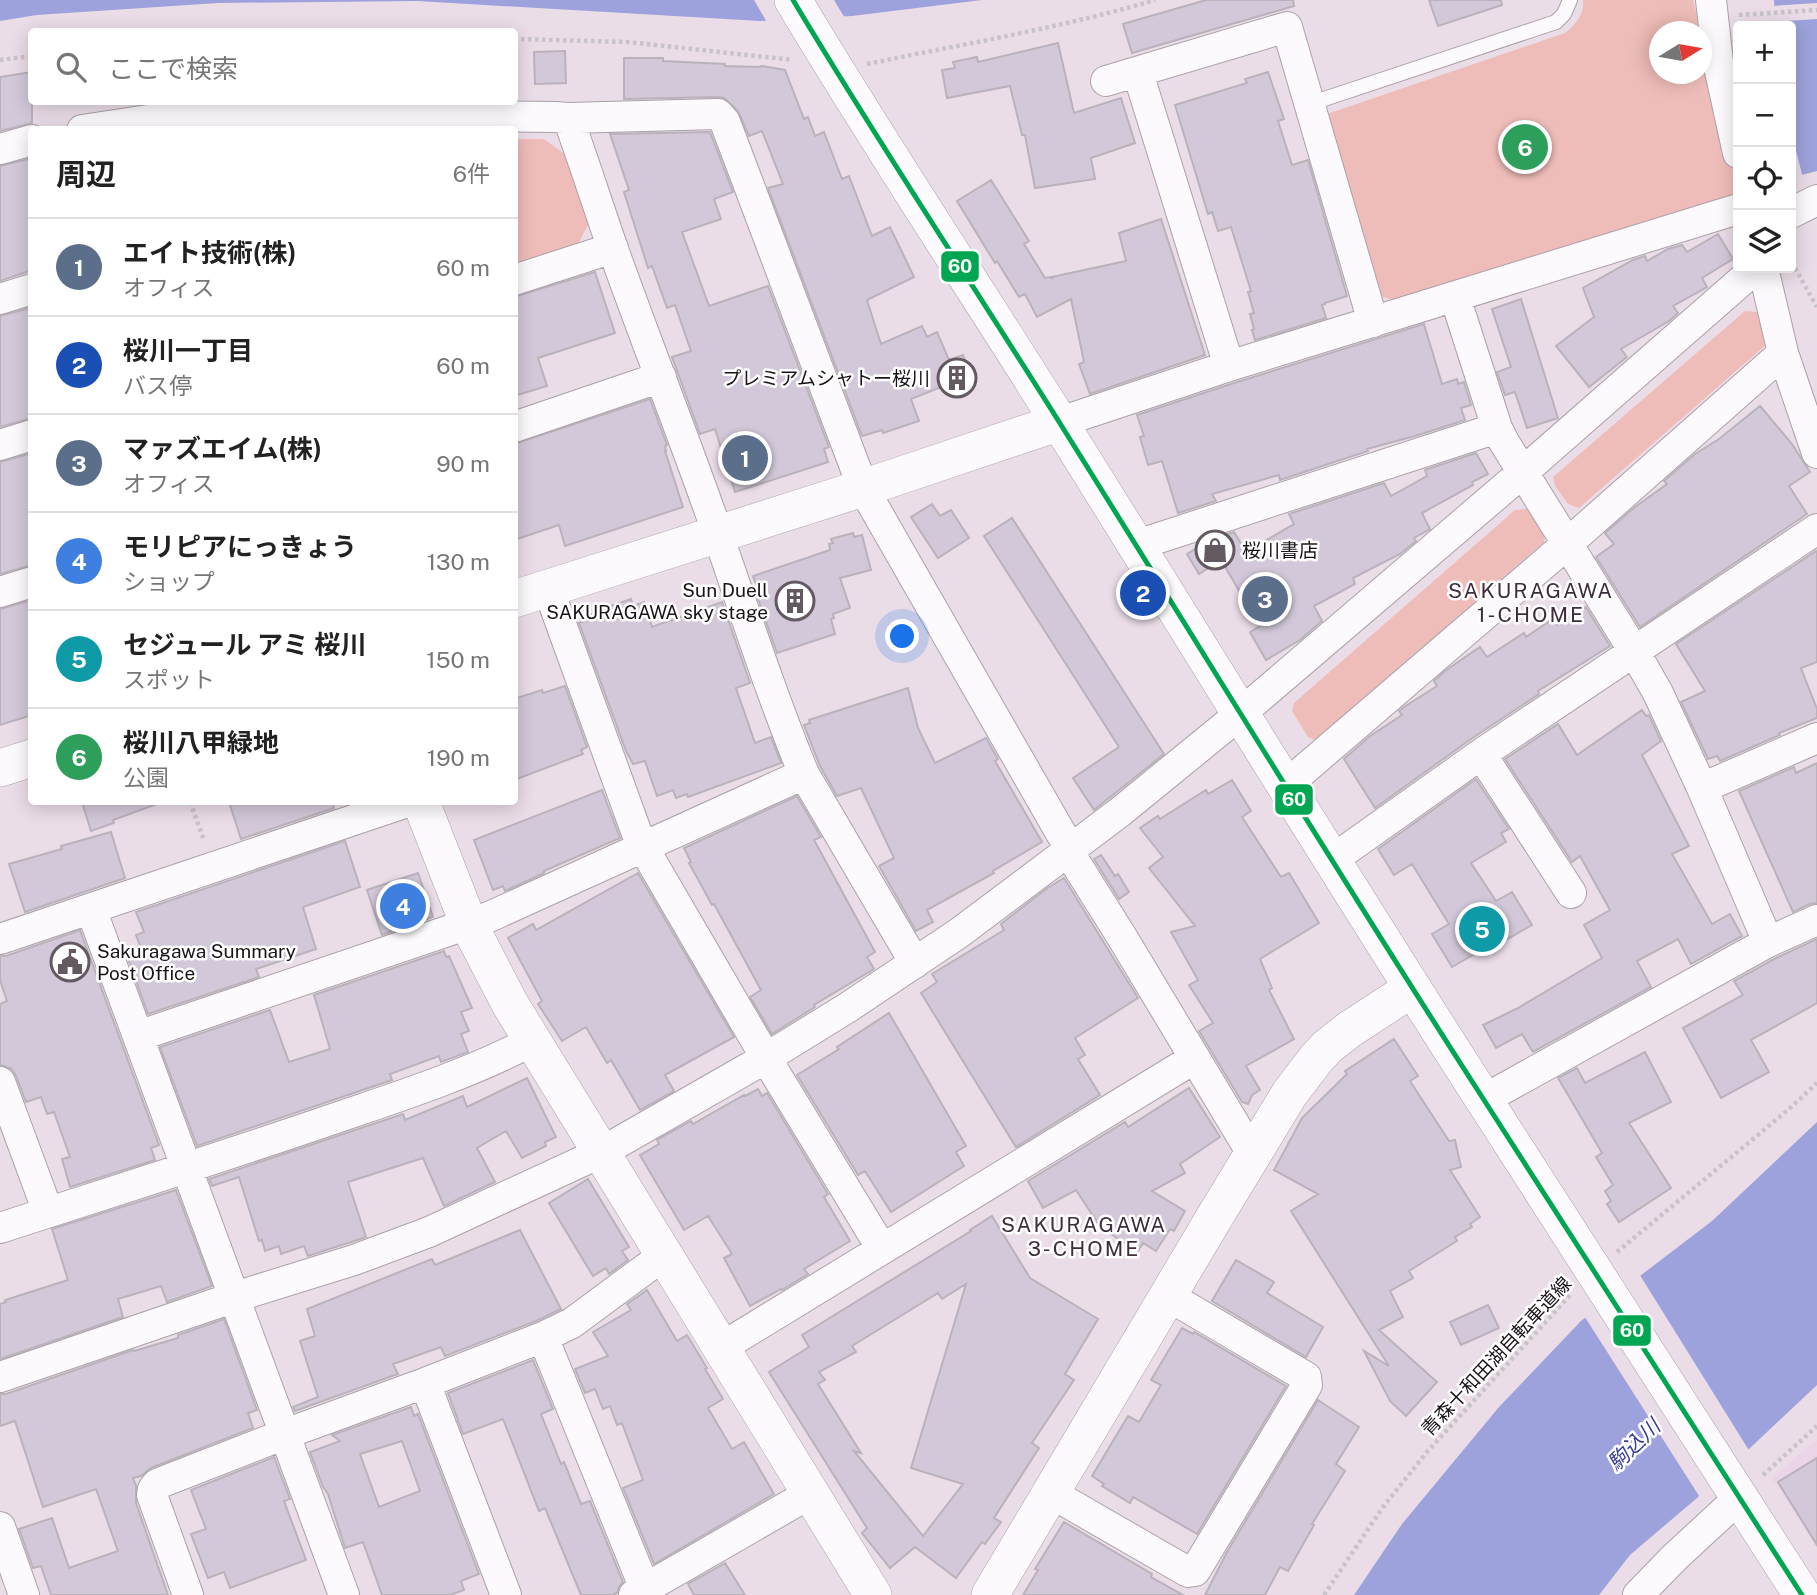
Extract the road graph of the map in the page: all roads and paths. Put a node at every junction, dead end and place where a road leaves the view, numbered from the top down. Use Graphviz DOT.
graph roads {
  1 [pos="793,0"];
  2 [pos="1155,0"];
  3 [pos="1570,0"];
  4 [pos="1723,8"];
  5 [pos="1817,10"];
  6 [pos="518,39"];
  7 [pos="28,56"];
  8 [pos="817,59"];
  9 [pos="0,60"];
  10 [pos="1138,73"];
  11 [pos="1106,81"];
  12 [pos="1309,104"];
  13 [pos="568,118"];
  14 [pos="183,122"];
  15 [pos="344,122"];
  16 [pos="132,126"];
  17 [pos="28,141"];
  18 [pos="1737,147"];
  19 [pos="0,149"];
  20 [pos="1817,200"];
  21 [pos="1735,210"];
  22 [pos="1796,210"];
  23 [pos="613,248"];
  24 [pos="1796,270"];
  25 [pos="1750,273"];
  26 [pos="1764,273"];
  27 [pos="518,279"];
  28 [pos="28,290"];
  29 [pos="1455,296"];
  30 [pos="0,299"];
  31 [pos="1817,307"];
  32 [pos="1373,322"];
  33 [pos="1783,353"];
  34 [pos="1229,366"];
  35 [pos="661,377"];
  36 [pos="1060,422"];
  37 [pos="518,427"];
  38 [pos="1497,428"];
  39 [pos="28,436"];
  40 [pos="0,445"];
  41 [pos="1817,453"];
  42 [pos="1523,472"];
  43 [pos="863,488"];
  44 [pos="1817,529"];
  45 [pos="718,534"];
  46 [pos="1567,544"];
  47 [pos="1137,545"];
  48 [pos="28,583"];
  49 [pos="548,588"];
  50 [pos="0,592"];
  51 [pos="518,598"];
  52 [pos="1634,651"];
  53 [pos="1240,714"];
  54 [pos="1817,738"];
  55 [pos="1481,754"];
  56 [pos="28,759"];
  57 [pos="0,768"];
  58 [pos="804,774"];
  59 [pos="1285,786"];
  60 [pos="1702,788"];
  61 [pos="191,805"];
  62 [pos="398,805"];
  63 [pos="422,805"];
  64 [pos="643,847"];
  65 [pos="1069,850"];
  66 [pos="1332,860"];
  67 [pos="214,867"];
  68 [pos="1571,892"];
  69 [pos="92,909"];
  70 [pos="1817,920"];
  71 [pos="469,925"];
  72 [pos="0,939"];
  73 [pos="1768,942"];
  74 [pos="915,962"];
  75 [pos="1413,988"];
  76 [pos="138,1036"];
  77 [pos="532,1041"];
  78 [pos="766,1058"];
  79 [pos="1195,1058"];
  80 [pos="0,1083"];
  81 [pos="1817,1083"];
  82 [pos="1483,1100"];
  83 [pos="600,1153"];
  84 [pos="1253,1155"];
  85 [pos="187,1168"];
  86 [pos="48,1213"];
  87 [pos="0,1228"];
  88 [pos="882,1249"];
  89 [pos="664,1255"];
  90 [pos="1595,1271"];
  91 [pos="1168,1296"];
  92 [pos="235,1297"];
  93 [pos="543,1337"];
  94 [pos="722,1347"];
  95 [pos="0,1377"];
  96 [pos="425,1383"];
  97 [pos="1817,1426"];
  98 [pos="285,1434"];
  99 [pos="1745,1488"];
  100 [pos="811,1493"];
  101 [pos="1051,1493"];
  102 [pos="0,1527"];
  103 [pos="639,1592"];
  104 [pos="24,1595"];
  105 [pos="188,1595"];
  106 [pos="344,1595"];
  107 [pos="506,1595"];
  108 [pos="873,1595"];
  109 [pos="990,1595"];
  110 [pos="1324,1595"];
  111 [pos="1638,1595"];
  112 [pos="1802,1595"];
  1 -- 8 [label="street"];
  2 -- 8 [label="path"];
  3 -- 12 [label="lane"];
  4 -- 5 [label="path"];
  4 -- 18 [label="street"];
  6 -- 8 [label="path"];
  7 -- 9 [label="path"];
  8 -- 36 [label="street"];
  10 -- 11 [label="street"];
  10 -- 12 [label="street"];
  10 -- 34 [label="street"];
  12 -- 32 [label="street"];
  13 -- 15 [label="street"];
  13 -- 23 [label="street"];
  13 -- 43 [label="street"];
  14 -- 15 [label="street"];
  14 -- 16 [label="street"];
  17 -- 19 [label="street"];
  20 -- 22 [label="street"];
  21 -- 29 [label="street"];
  23 -- 27 [label="street"];
  23 -- 35 [label="street"];
  24 -- 31 [label="path"];
  25 -- 42 [label="street"];
  26 -- 33 [label="street"];
  28 -- 30 [label="street"];
  29 -- 32 [label="street"];
  29 -- 38 [label="street"];
  32 -- 34 [label="street"];
  33 -- 41 [label="street"];
  33 -- 46 [label="street"];
  34 -- 36 [label="street"];
  35 -- 37 [label="street"];
  35 -- 45 [label="street"];
  36 -- 43 [label="street"];
  36 -- 47 [label="street"];
  38 -- 42 [label="street"];
  38 -- 47 [label="street"];
  39 -- 40 [label="street"];
  42 -- 46 [label="street"];
  42 -- 53 [label="street"];
  43 -- 45 [label="street"];
  43 -- 65 [label="street"];
  44 -- 52 [label="street"];
  45 -- 49 [label="street"];
  45 -- 58 [label="street"];
  46 -- 52 [label="street"];
  46 -- 59 [label="street"];
  47 -- 53 [label="street"];
  48 -- 50 [label="street"];
  49 -- 51 [label="street"];
  49 -- 64 [label="street"];
  52 -- 55 [label="street"];
  52 -- 60 [label="street"];
  53 -- 59 [label="street"];
  53 -- 65 [label="street"];
  54 -- 60 [label="street"];
  55 -- 66 [label="street"];
  55 -- 68 [label="street"];
  56 -- 57 [label="street"];
  58 -- 64 [label="street"];
  58 -- 74 [label="street"];
  59 -- 66 [label="street"];
  60 -- 73 [label="street"];
  61 -- 67 [label="path"];
  62 -- 67 [label="street"];
  63 -- 71 [label="street"];
  64 -- 71 [label="street"];
  64 -- 78 [label="street"];
  65 -- 74 [label="street"];
  65 -- 79 [label="street"];
  66 -- 75 [label="street"];
  67 -- 69 [label="street"];
  69 -- 72 [label="street"];
  69 -- 76 [label="street"];
  70 -- 73 [label="street"];
  71 -- 76 [label="street"];
  71 -- 77 [label="street"];
  73 -- 82 [label="street"];
  74 -- 78 [label="street"];
  75 -- 82 [label="street"];
  75 -- 84 [label="street"];
  76 -- 85 [label="street"];
  77 -- 83 [label="street"];
  77 -- 85 [label="street"];
  78 -- 83 [label="street"];
  78 -- 88 [label="street"];
  79 -- 84 [label="street"];
  79 -- 88 [label="street"];
  80 -- 86 [label="street"];
  81 -- 90 [label="path, 青森十和田湖自転車道線"];
  82 -- 90 [label="street"];
  83 -- 89 [label="street"];
  83 -- 92 [label="street"];
  84 -- 91 [label="street"];
  85 -- 86 [label="street"];
  85 -- 92 [label="street"];
  86 -- 87 [label="street"];
  88 -- 94 [label="street"];
  89 -- 93 [label="street"];
  89 -- 94 [label="street"];
  90 -- 99 [label="street"];
  90 -- 110 [label="path, 青森十和田湖自転車道線"];
  91 -- 101 [label="street"];
  91 -- 101 [label="street"];
  92 -- 95 [label="street"];
  92 -- 98 [label="street"];
  93 -- 96 [label="street"];
  93 -- 103 [label="street"];
  94 -- 100 [label="street"];
  96 -- 98 [label="street"];
  96 -- 107 [label="street"];
  97 -- 99 [label="path"];
  98 -- 105 [label="street"];
  98 -- 106 [label="street"];
  99 -- 111 [label="street"];
  99 -- 112 [label="street"];
  100 -- 103 [label="street"];
  100 -- 108 [label="street"];
  101 -- 109 [label="street"];
  102 -- 104 [label="street"];
}
